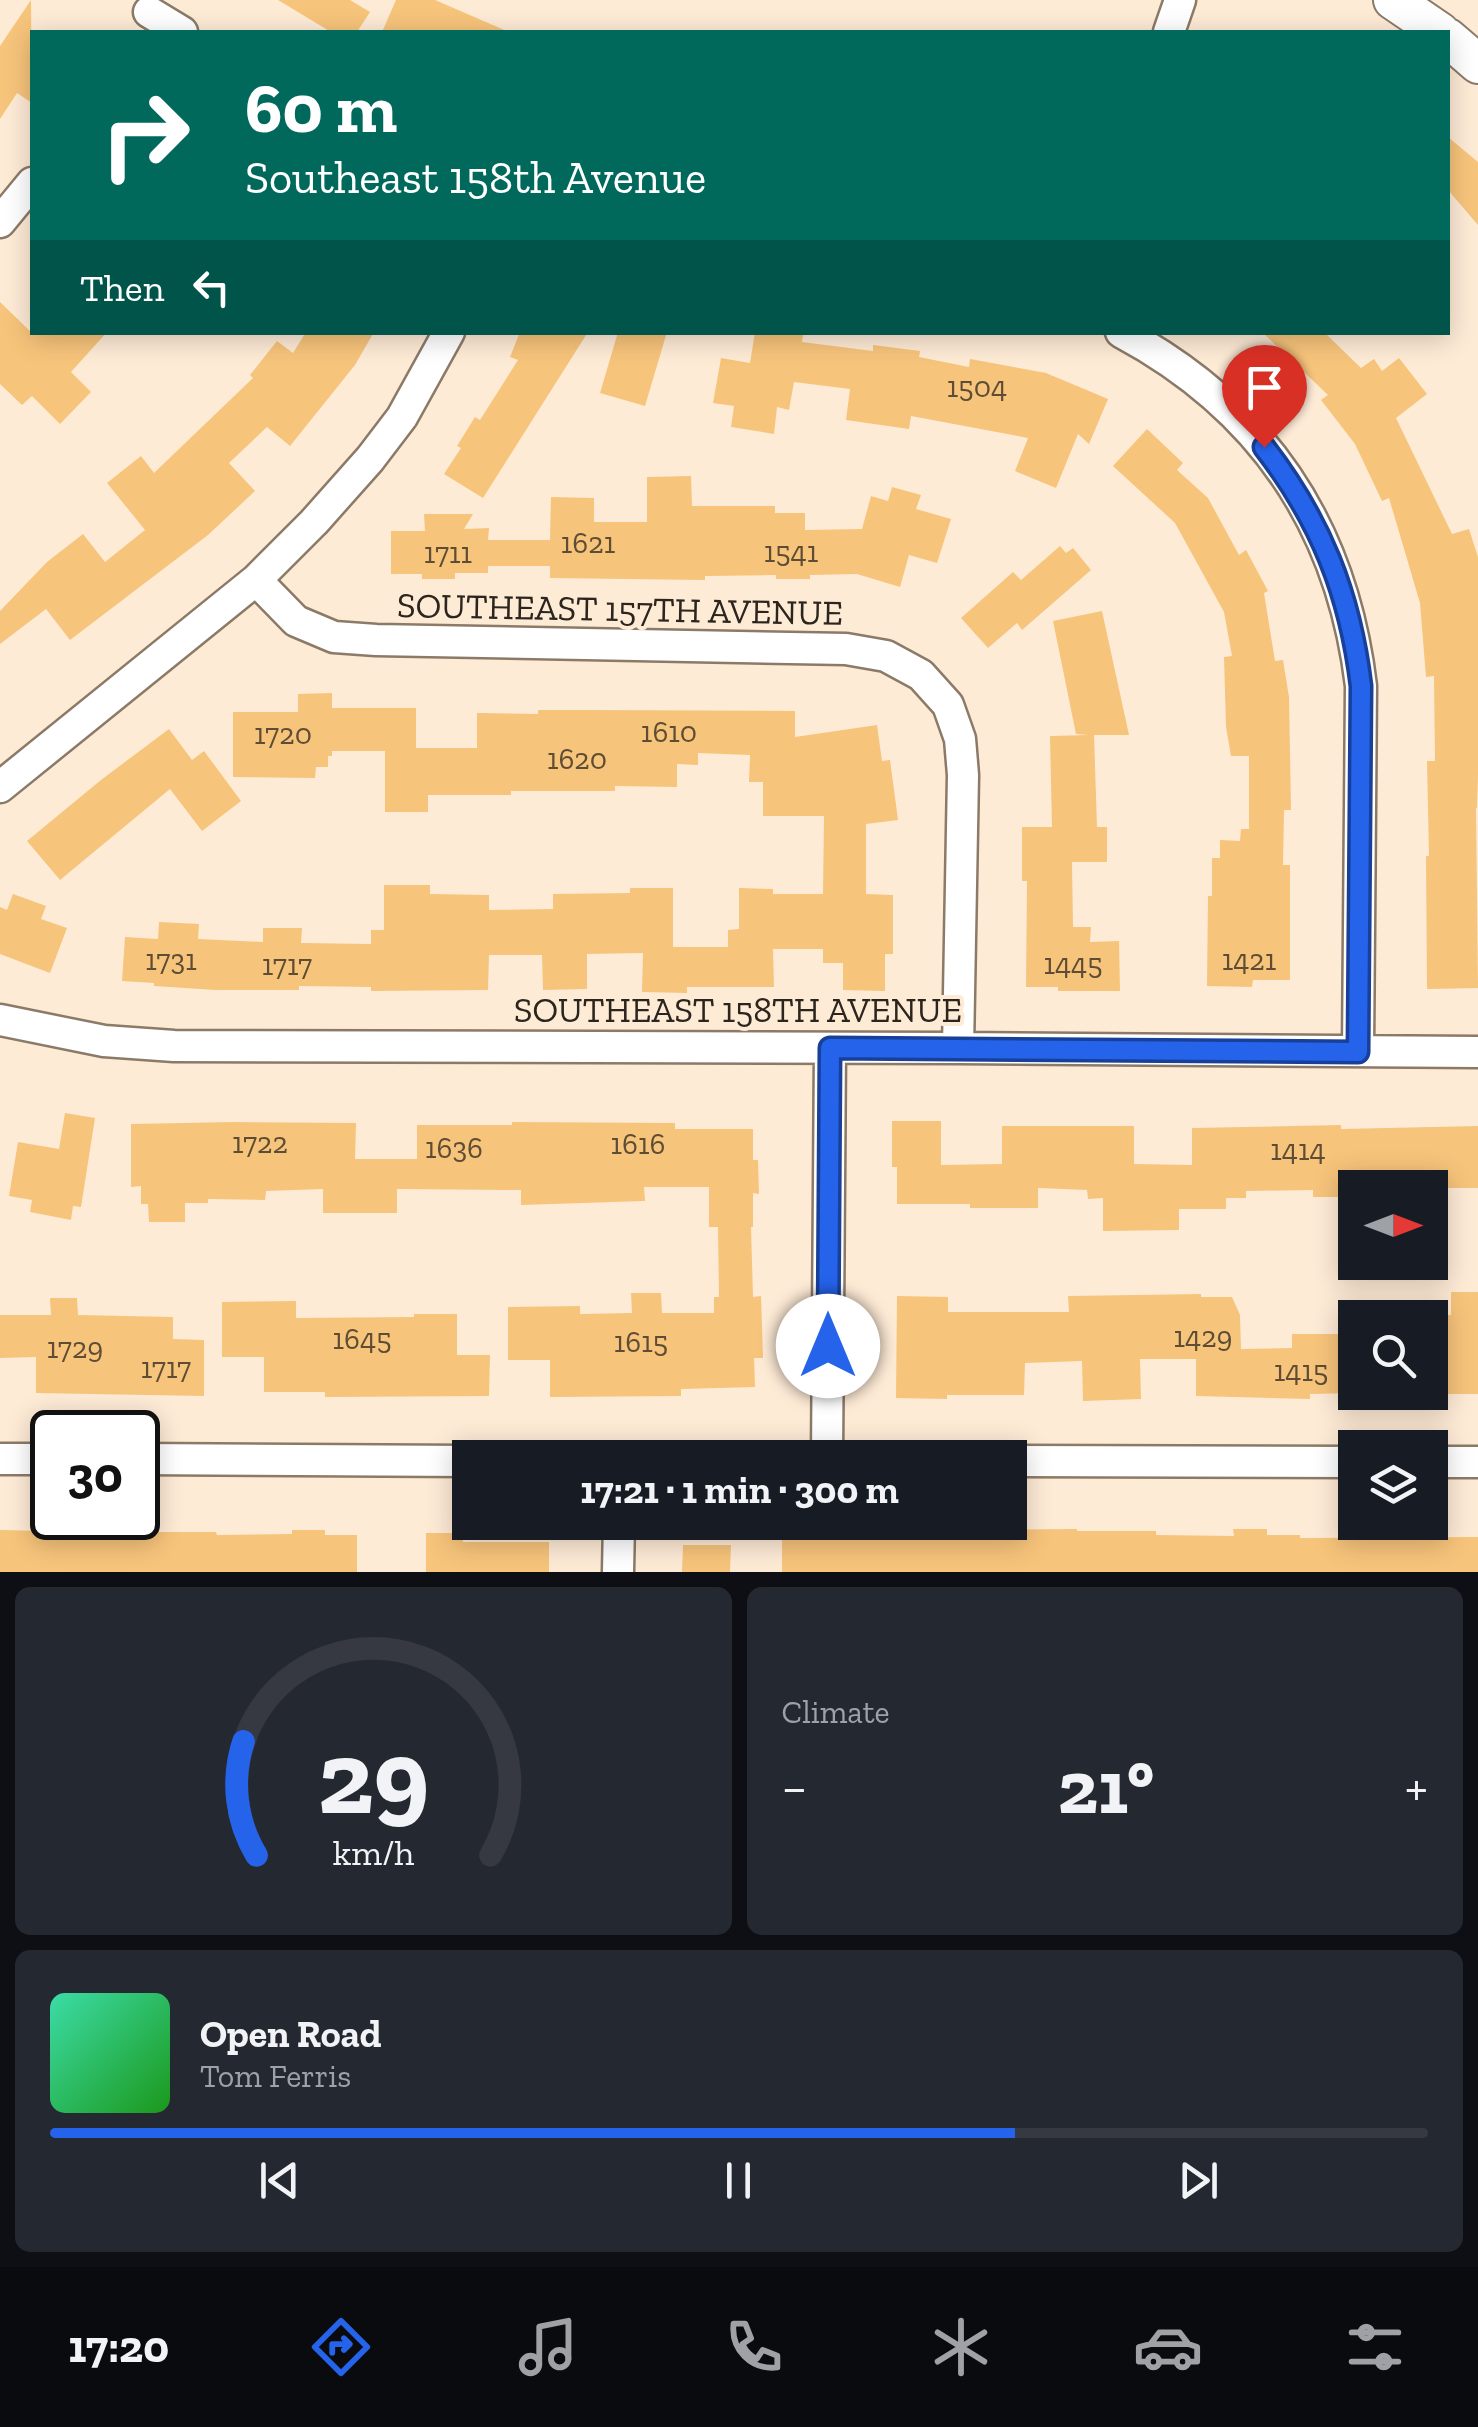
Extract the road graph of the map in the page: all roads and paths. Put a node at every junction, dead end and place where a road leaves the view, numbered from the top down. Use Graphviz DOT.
graph roads {
  1 [pos="1180,0"];
  2 [pos="1393,0"];
  3 [pos="147,15"];
  4 [pos="178,30"];
  5 [pos="1170,30"];
  6 [pos="1437,30"];
  7 [pos="1450,40"];
  8 [pos="1478,64"];
  9 [pos="30,184"];
  10 [pos="0,222"];
  11 [pos="447,335"];
  12 [pos="1126,335"];
  13 [pos="256,580"];
  14 [pos="0,786"];
  15 [pos="0,1020"];
  16 [pos="830,1048"];
  17 [pos="958,1048"];
  18 [pos="1358,1052"];
  19 [pos="1478,1052"];
  20 [pos="828,1440"];
  21 [pos="0,1458"];
  22 [pos="30,1459"];
  23 [pos="160,1459"];
  24 [pos="452,1461"];
  25 [pos="1027,1461"];
  26 [pos="1338,1462"];
  27 [pos="1448,1462"];
  28 [pos="1478,1462"];
  29 [pos="619,1540"];
  30 [pos="618,1572"];
  1 -- 5 [label="street"];
  2 -- 6 [label="street"];
  3 -- 4 [label="street"];
  7 -- 8 [label="street"];
  9 -- 10 [label="street"];
  11 -- 13 [label="street"];
  12 -- 18 [label="street"];
  13 -- 14 [label="street"];
  13 -- 17 [label="street, SOUTHEAST 157TH AVENUE"];
  15 -- 16 [label="street, SOUTHEAST 158TH AVENUE"];
  16 -- 17 [label="street, SOUTHEAST 158TH AVENUE"];
  16 -- 20 [label="street"];
  17 -- 18 [label="street, SOUTHEAST 158TH AVENUE"];
  18 -- 19 [label="street, SOUTHEAST 158TH AVENUE"];
  21 -- 22 [label="street"];
  23 -- 24 [label="street"];
  25 -- 26 [label="street"];
  27 -- 28 [label="street"];
  29 -- 30 [label="street"];
}
